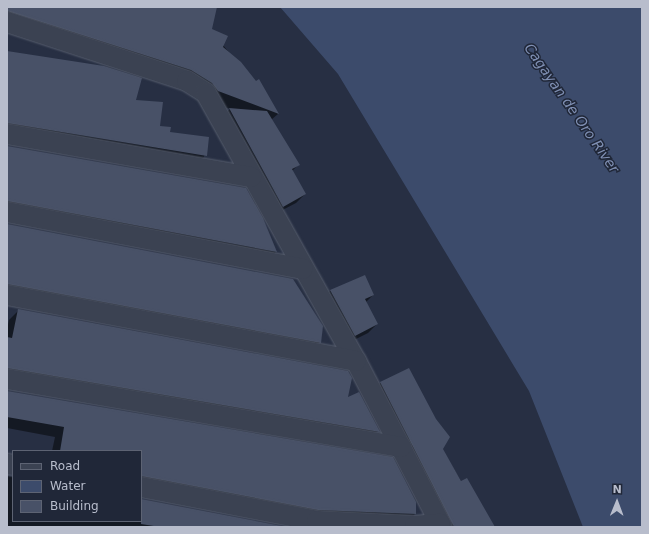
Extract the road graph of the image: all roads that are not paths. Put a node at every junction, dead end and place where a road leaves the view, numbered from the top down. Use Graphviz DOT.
graph roads {
  1 [pos="7,22"];
  2 [pos="7,134"];
  3 [pos="251,177"];
  4 [pos="7,212"];
  5 [pos="303,269"];
  6 [pos="7,295"];
  7 [pos="356,361"];
  8 [pos="7,379"];
  9 [pos="401,447"];
  10 [pos="142,487"];
  11 [pos="441,526"];
  1 -- 3 [label="street"];
  2 -- 3 [label="street"];
  3 -- 5 [label="street"];
  4 -- 5 [label="street"];
  5 -- 7 [label="street"];
  6 -- 7 [label="street"];
  7 -- 9 [label="street"];
  8 -- 9 [label="street"];
  9 -- 11 [label="street"];
  10 -- 11 [label="street"];
}
